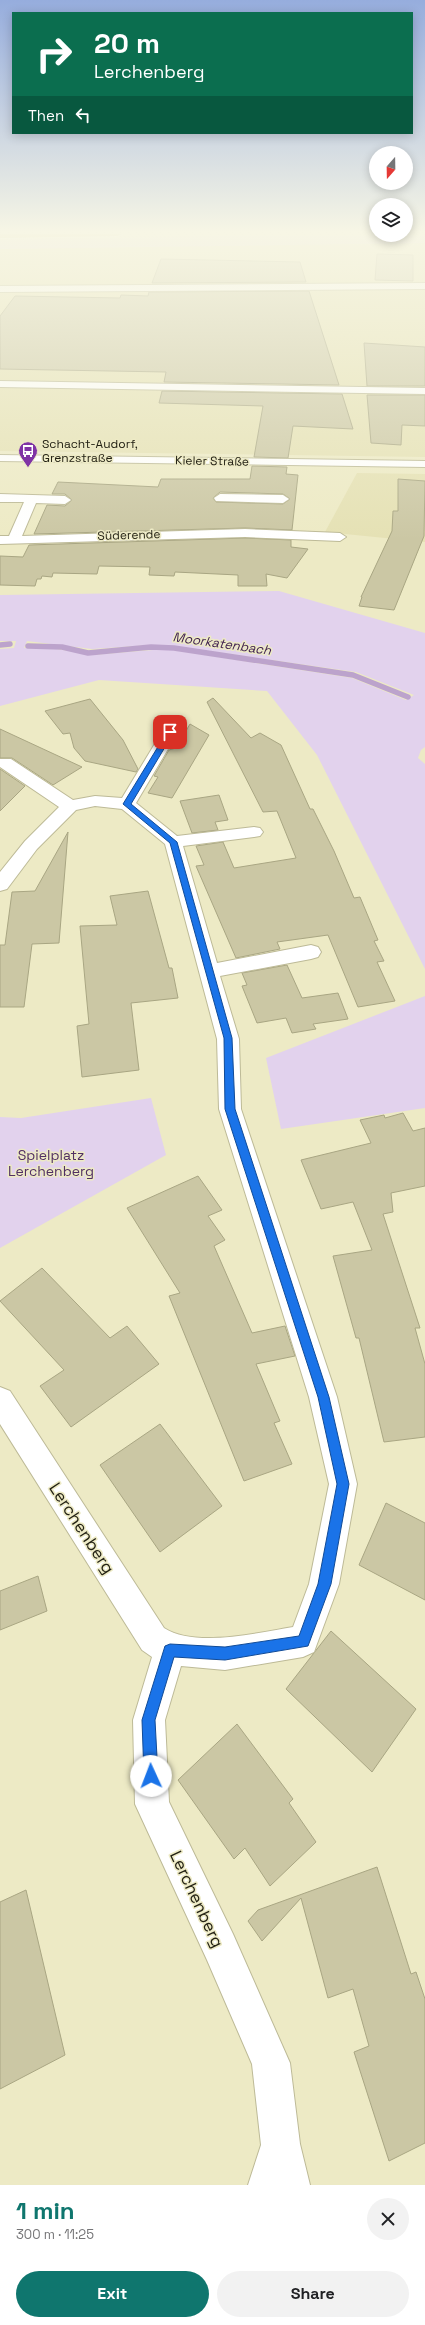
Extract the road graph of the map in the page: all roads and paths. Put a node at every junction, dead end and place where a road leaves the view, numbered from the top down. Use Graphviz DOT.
graph roads {
  1 [pos="0,384"];
  2 [pos="425,391"];
  3 [pos="0,458"];
  4 [pos="425,464"];
  5 [pos="0,498"];
  6 [pos="220,498"];
  7 [pos="32,499"];
  8 [pos="251,499"];
  9 [pos="283,499"];
  10 [pos="66,500"];
  11 [pos="245,533"];
  12 [pos="340,537"];
  13 [pos="14,539"];
  14 [pos="0,540"];
  15 [pos="170,732"];
  16 [pos="5,763"];
  17 [pos="127,804"];
  18 [pos="70,806"];
  19 [pos="254,832"];
  20 [pos="173,842"];
  21 [pos="1,883"];
  22 [pos="311,952"];
  23 [pos="210,971"];
  24 [pos="0,1400"];
  25 [pos="170,1650"];
  26 [pos="280,2144"];
  27 [pos="268,2185"];
  28 [pos="290,2185"];
  1 -- 2 [label="street"];
  3 -- 4 [label="street, Kieler Straße"];
  5 -- 7 [label="street"];
  6 -- 8 [label="street"];
  7 -- 10 [label="street"];
  7 -- 13 [label="street"];
  8 -- 9 [label="street"];
  8 -- 11 [label="street"];
  11 -- 12 [label="street, Süderende"];
  11 -- 13 [label="street, Süderende"];
  13 -- 14 [label="street, Süderende"];
  15 -- 17 [label="street"];
  16 -- 18 [label="street"];
  17 -- 18 [label="street"];
  17 -- 20 [label="street"];
  18 -- 21 [label="street"];
  19 -- 20 [label="street"];
  20 -- 23 [label="street, Lerchenberg"];
  22 -- 23 [label="street"];
  23 -- 25 [label="street, Lerchenberg"];
  24 -- 25 [label="street, Lerchenberg"];
  25 -- 26 [label="street, Lerchenberg"];
  26 -- 27 [label="street, Lerchenberg"];
  26 -- 28 [label="street, Lerchenberg"];
}
